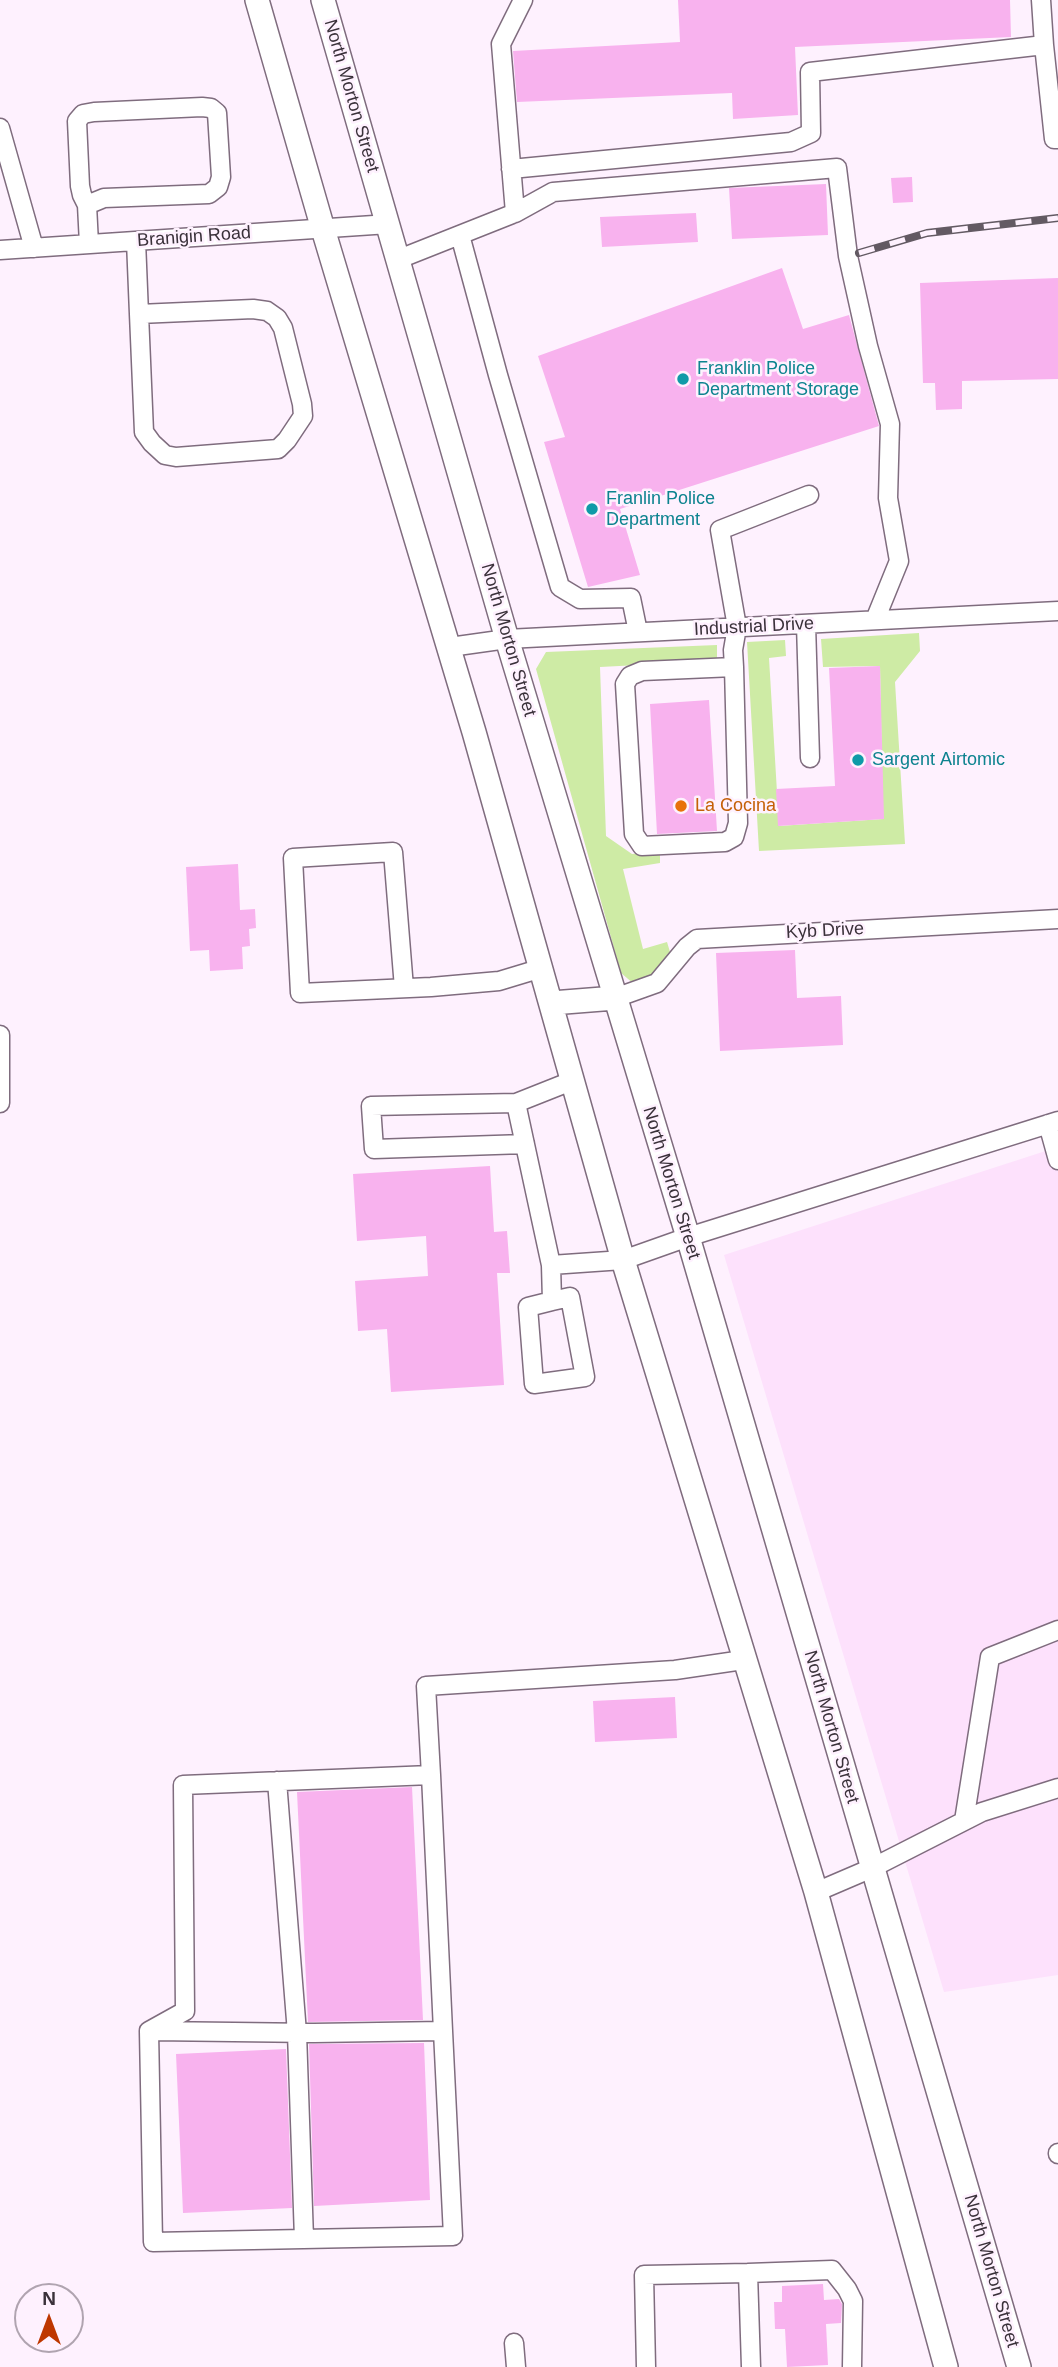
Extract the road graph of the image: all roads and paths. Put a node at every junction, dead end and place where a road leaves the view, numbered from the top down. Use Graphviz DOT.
graph roads {
  1 [pos="257,0"];
  2 [pos="323,0"];
  3 [pos="523,0"];
  4 [pos="1041,0"];
  5 [pos="1044,45"];
  6 [pos="0,128"];
  7 [pos="1058,139"];
  8 [pos="511,169"];
  9 [pos="88,205"];
  10 [pos="515,213"];
  11 [pos="389,225"];
  12 [pos="323,229"];
  13 [pos="460,235"];
  14 [pos="136,241"];
  15 [pos="89,244"];
  16 [pos="34,248"];
  17 [pos="0,250"];
  18 [pos="399,260"];
  19 [pos="139,314"];
  20 [pos="809,495"];
  21 [pos="1058,611"];
  22 [pos="875,620"];
  23 [pos="806,624"];
  24 [pos="737,628"];
  25 [pos="638,632"];
  26 [pos="507,639"];
  27 [pos="450,648"];
  28 [pos="734,667"];
  29 [pos="810,758"];
  30 [pos="1058,919"];
  31 [pos="542,968"];
  32 [pos="404,988"];
  33 [pos="615,998"];
  34 [pos="552,1003"];
  35 [pos="0,1035"];
  36 [pos="574,1080"];
  37 [pos="0,1103"];
  38 [pos="516,1103"];
  39 [pos="1053,1122"];
  40 [pos="525,1144"];
  41 [pos="1058,1160"];
  42 [pos="688,1237"];
  43 [pos="623,1260"];
  44 [pos="551,1265"];
  45 [pos="552,1301"];
  46 [pos="1058,1630"];
  47 [pos="743,1660"];
  48 [pos="431,1775"];
  49 [pos="277,1781"];
  50 [pos="1058,1788"];
  51 [pos="964,1821"];
  52 [pos="872,1868"];
  53 [pos="816,1892"];
  54 [pos="149,2031"];
  55 [pos="443,2031"];
  56 [pos="297,2033"];
  57 [pos="304,2239"];
  58 [pos="748,2273"];
  59 [pos="514,2343"];
  60 [pos="516,2367"];
  61 [pos="646,2367"];
  62 [pos="751,2367"];
  63 [pos="852,2367"];
  64 [pos="946,2367"];
  65 [pos="1019,2367"];
  1 -- 12 [label="main road"];
  2 -- 11 [label="main road, North Morton Street"];
  3 -- 8 [label="street"];
  4 -- 5 [label="street"];
  5 -- 7 [label="street"];
  5 -- 8 [label="street"];
  6 -- 16 [label="street"];
  8 -- 10 [label="street"];
  9 -- 9 [label="street"];
  9 -- 15 [label="street"];
  10 -- 13 [label="street"];
  10 -- 22 [label="street"];
  11 -- 12 [label="street, Branigin Road"];
  11 -- 18 [label="main road, North Morton Street"];
  12 -- 14 [label="street, Branigin Road"];
  12 -- 27 [label="main road"];
  13 -- 18 [label="street"];
  13 -- 25 [label="street"];
  14 -- 15 [label="street, Branigin Road"];
  14 -- 19 [label="street"];
  15 -- 16 [label="street, Branigin Road"];
  16 -- 17 [label="street, Branigin Road"];
  18 -- 26 [label="main road, North Morton Street"];
  19 -- 19 [label="street"];
  20 -- 24 [label="street"];
  21 -- 22 [label="street, Industrial Drive"];
  22 -- 23 [label="street, Industrial Drive"];
  23 -- 24 [label="street, Industrial Drive"];
  23 -- 29 [label="street"];
  24 -- 25 [label="street, Industrial Drive"];
  24 -- 28 [label="street"];
  25 -- 26 [label="street, Industrial Drive"];
  26 -- 27 [label="street, Industrial Drive"];
  26 -- 33 [label="main road, North Morton Street"];
  27 -- 31 [label="main road"];
  28 -- 28 [label="street"];
  30 -- 33 [label="street, Kyb Drive"];
  31 -- 32 [label="street"];
  31 -- 34 [label="main road"];
  32 -- 32 [label="street"];
  33 -- 34 [label="main road"];
  33 -- 42 [label="main road, North Morton Street"];
  34 -- 36 [label="main road"];
  35 -- 37 [label="street"];
  36 -- 38 [label="street"];
  36 -- 43 [label="main road"];
  38 -- 40 [label="street"];
  38 -- 40 [label="street"];
  39 -- 41 [label="street"];
  39 -- 42 [label="street"];
  40 -- 44 [label="street"];
  42 -- 43 [label="street"];
  42 -- 52 [label="main road, North Morton Street"];
  43 -- 44 [label="street"];
  43 -- 47 [label="main road"];
  44 -- 45 [label="street"];
  45 -- 45 [label="street"];
  46 -- 51 [label="street"];
  47 -- 48 [label="street"];
  47 -- 53 [label="main road"];
  48 -- 49 [label="street"];
  48 -- 55 [label="street"];
  49 -- 54 [label="street"];
  49 -- 56 [label="street"];
  50 -- 51 [label="street"];
  51 -- 52 [label="street"];
  52 -- 53 [label="street"];
  52 -- 65 [label="main road, North Morton Street"];
  53 -- 64 [label="main road"];
  54 -- 56 [label="street"];
  54 -- 57 [label="street"];
  55 -- 56 [label="street"];
  55 -- 57 [label="street"];
  56 -- 57 [label="street"];
  58 -- 61 [label="street"];
  58 -- 62 [label="street"];
  58 -- 63 [label="street"];
  59 -- 60 [label="street"];
}
